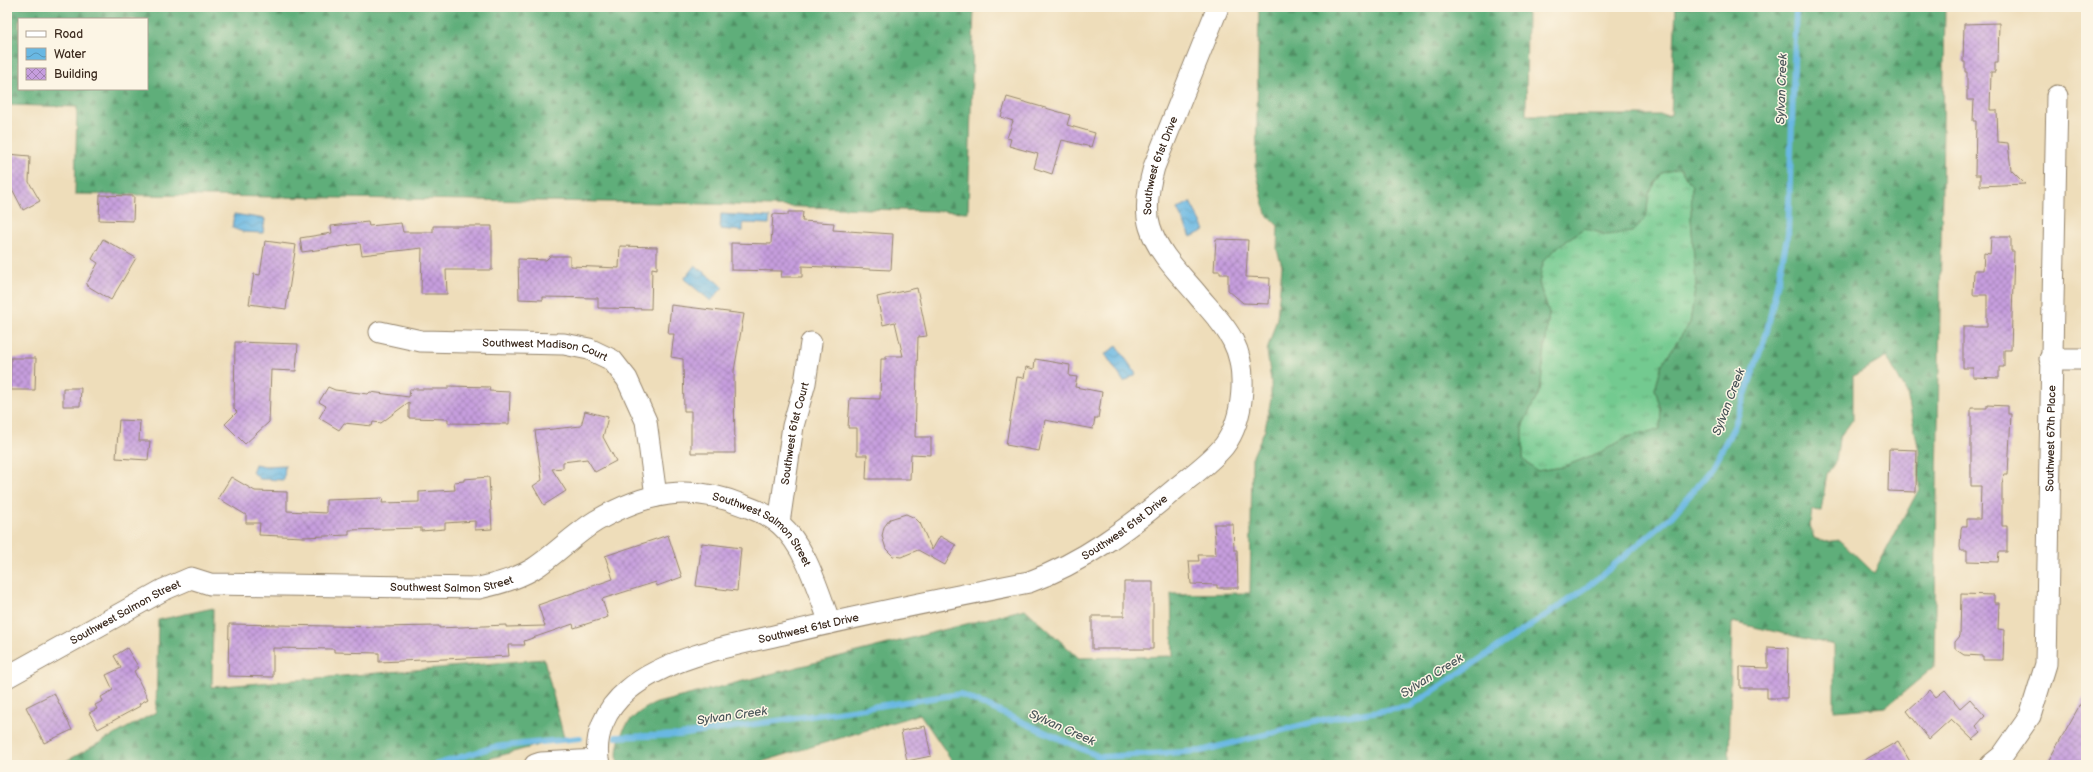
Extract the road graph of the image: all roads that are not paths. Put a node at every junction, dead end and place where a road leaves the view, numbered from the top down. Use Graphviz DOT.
graph roads {
  1 [pos="1218,7"];
  2 [pos="2056,96"];
  3 [pos="380,332"];
  4 [pos="811,343"];
  5 [pos="2050,359"];
  6 [pos="2086,359"];
  7 [pos="656,496"];
  8 [pos="779,524"];
  9 [pos="830,622"];
  10 [pos="7,677"];
  11 [pos="598,762"];
  12 [pos="535,765"];
  13 [pos="1991,765"];
  1 -- 9 [label="street, Southwest 61st Drive"];
  2 -- 5 [label="street, Southwest 67th Place"];
  3 -- 7 [label="street, Southwest Madison Court"];
  4 -- 8 [label="street, Southwest 61st Court"];
  5 -- 6 [label="street"];
  5 -- 13 [label="street, Southwest 67th Place"];
  7 -- 8 [label="street, Southwest Salmon Street"];
  7 -- 10 [label="street, Southwest Salmon Street"];
  8 -- 9 [label="street, Southwest Salmon Street"];
  9 -- 11 [label="street, Southwest 61st Drive"];
  11 -- 12 [label="street"];
}
